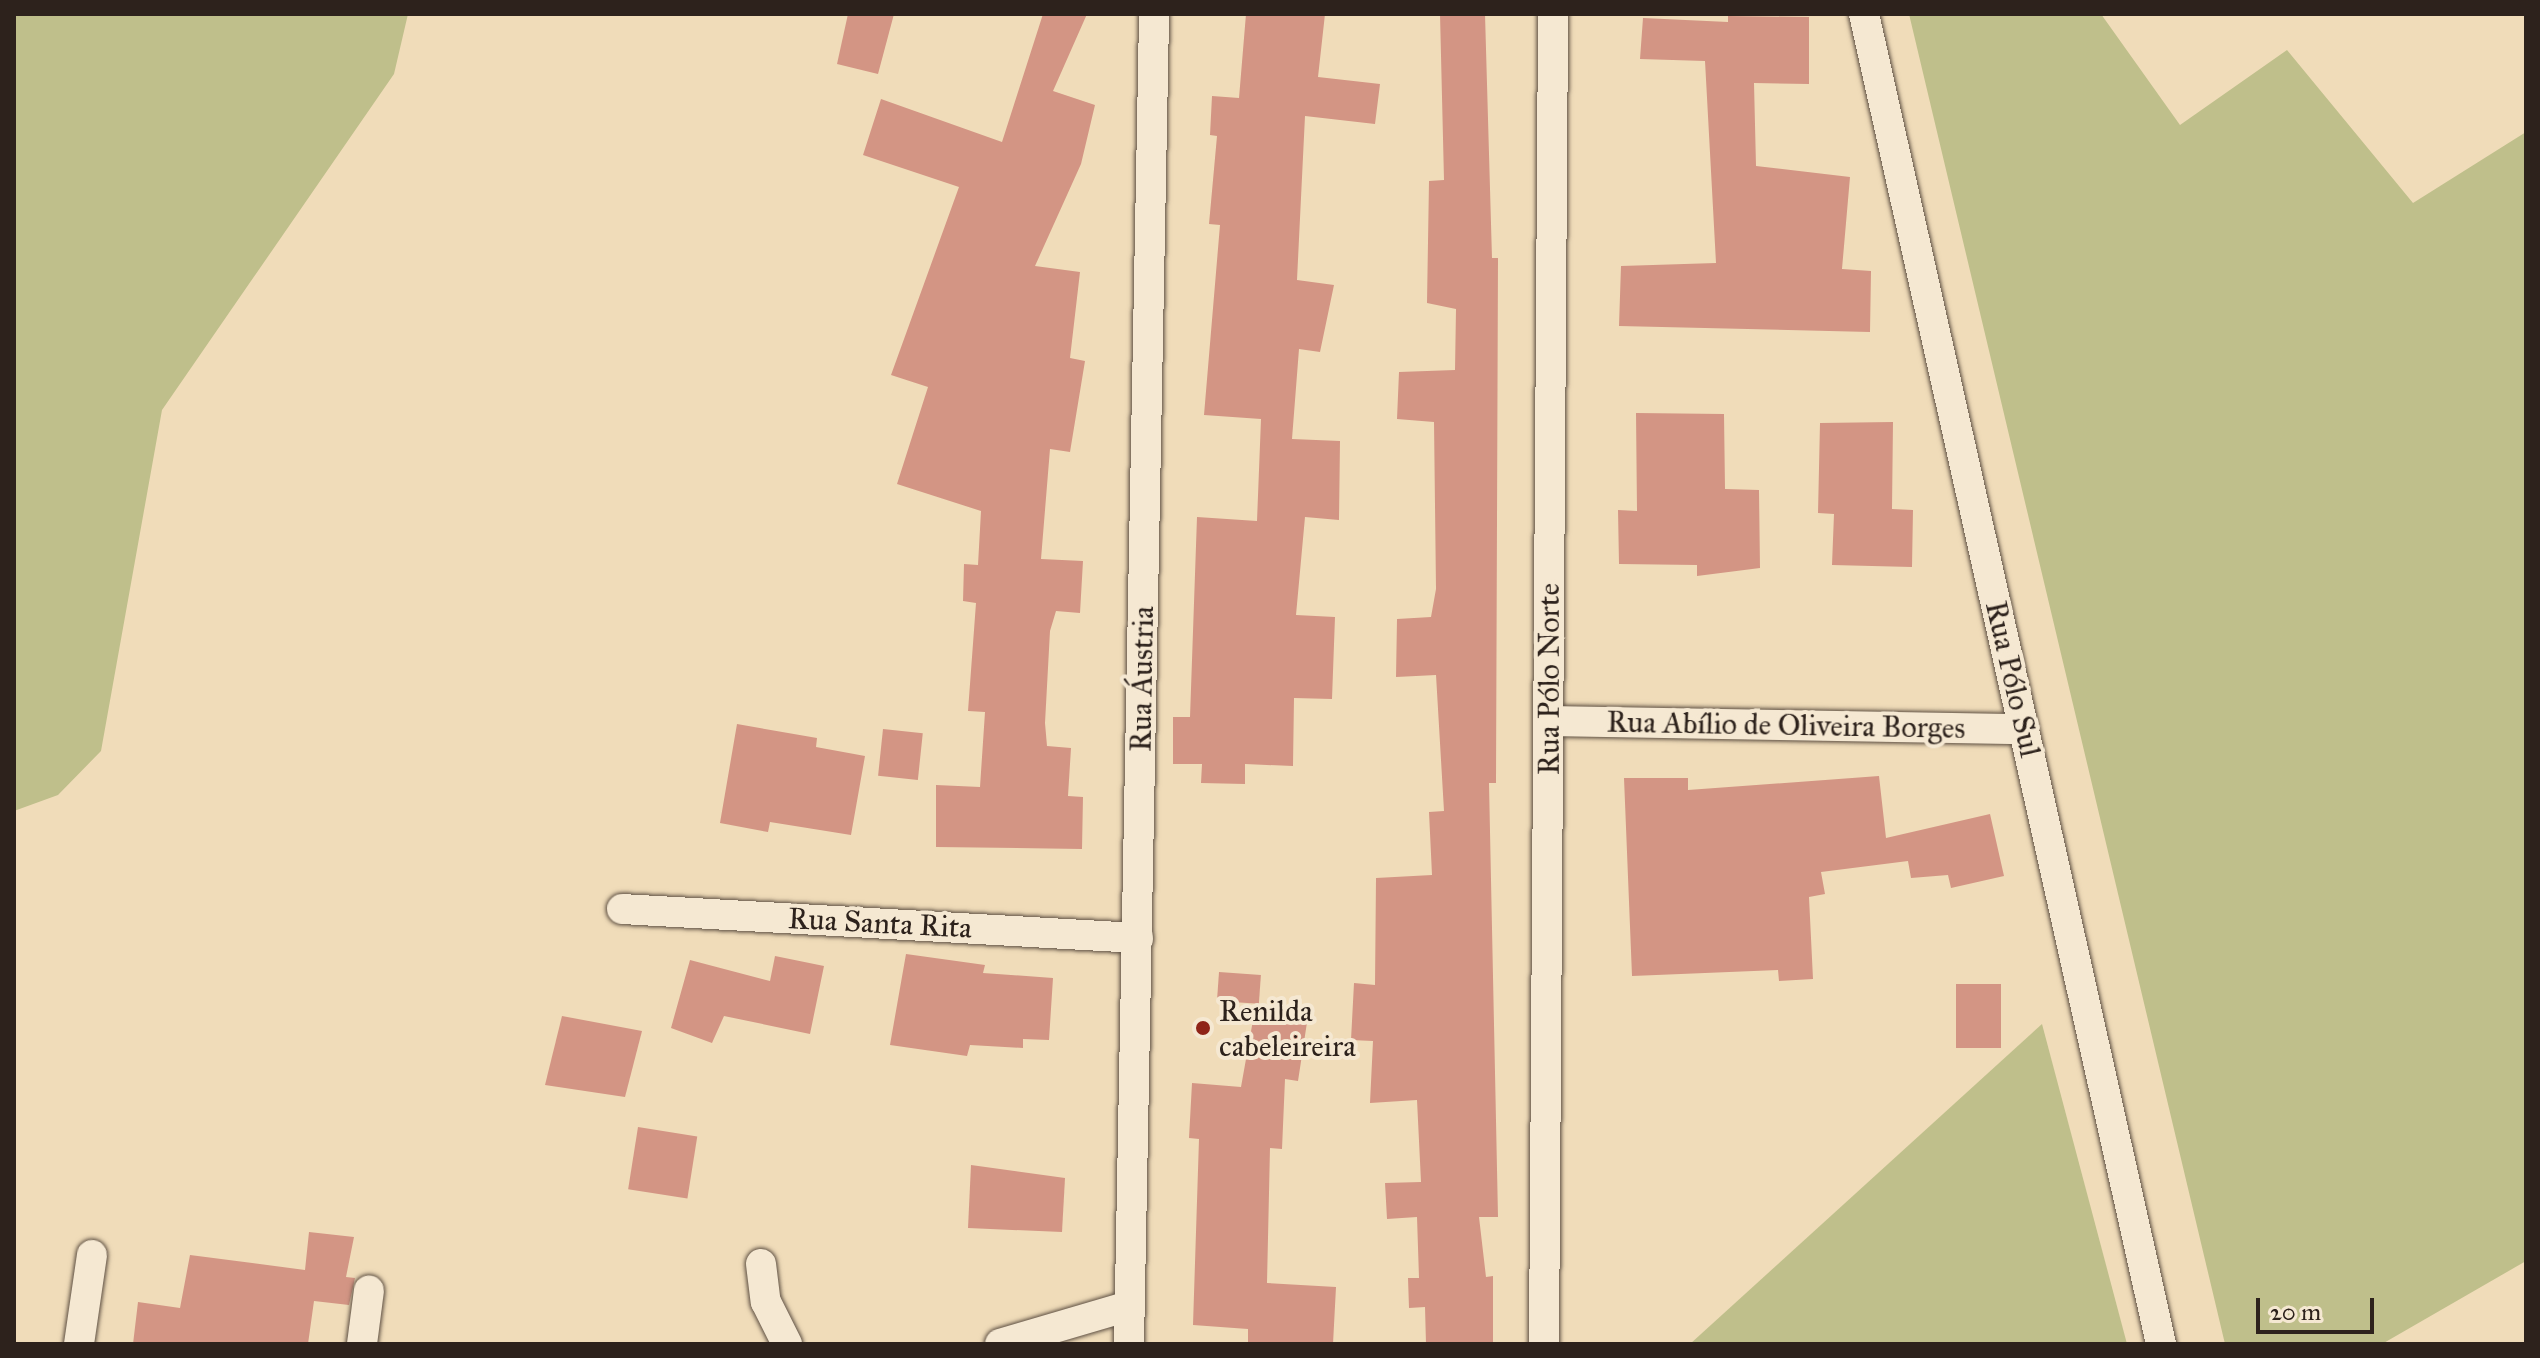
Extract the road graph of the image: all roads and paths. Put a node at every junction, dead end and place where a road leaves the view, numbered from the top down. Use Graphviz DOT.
graph roads {
  1 [pos="1154,14"];
  2 [pos="1553,14"];
  3 [pos="1864,14"];
  4 [pos="1549,721"];
  5 [pos="2024,729"];
  6 [pos="622,909"];
  7 [pos="1138,938"];
  8 [pos="92,1255"];
  9 [pos="761,1264"];
  10 [pos="369,1290"];
  11 [pos="1129,1306"];
  12 [pos="79,1344"];
  13 [pos="362,1344"];
  14 [pos="787,1344"];
  15 [pos="1000,1344"];
  16 [pos="1129,1344"];
  17 [pos="1544,1344"];
  18 [pos="2161,1344"];
  1 -- 7 [label="street, Rua Áustria"];
  2 -- 4 [label="street, Rua Pólo Norte"];
  3 -- 5 [label="street, Rua Pólo Sul"];
  4 -- 5 [label="street, Rua Abílio de Oliveira Borges"];
  4 -- 17 [label="street, Rua Pólo Norte"];
  5 -- 18 [label="street, Rua Pólo Sul"];
  6 -- 7 [label="street, Rua Santa Rita"];
  7 -- 11 [label="street, Rua Áustria"];
  8 -- 12 [label="street"];
  9 -- 14 [label="street"];
  10 -- 13 [label="street"];
  11 -- 15 [label="street"];
  11 -- 16 [label="street, Rua Áustria"];
}
